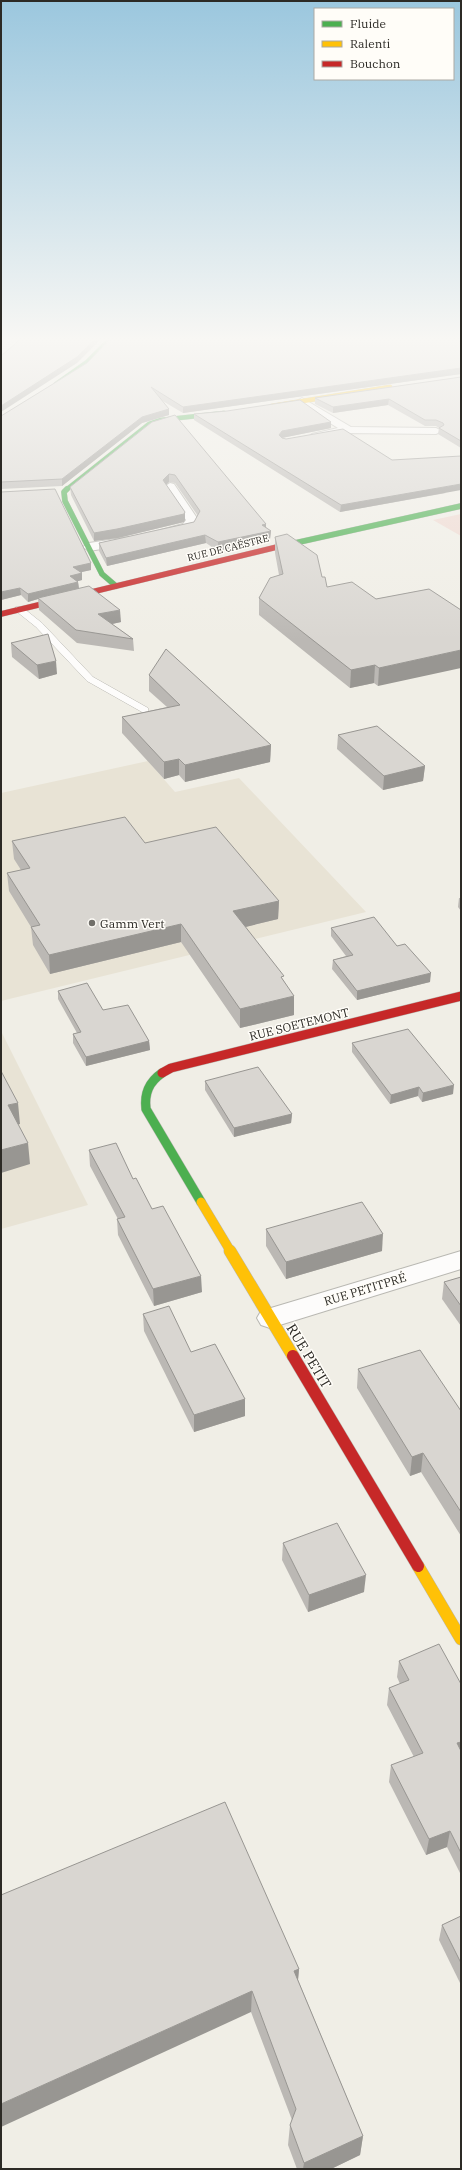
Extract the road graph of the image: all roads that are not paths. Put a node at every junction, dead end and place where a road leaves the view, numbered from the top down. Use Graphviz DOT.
graph roads {
  1 [pos="131,437"];
  2 [pos="306,437"];
  3 [pos="302,438"];
  4 [pos="170,487"];
  5 [pos="461,506"];
  6 [pos="156,535"];
  7 [pos="141,538"];
  8 [pos="89,547"];
  9 [pos="116,586"];
  10 [pos="19,609"];
  11 [pos="1,614"];
  12 [pos="145,710"];
  13 [pos="461,996"];
  14 [pos="148,1085"];
  15 [pos="461,1260"];
  16 [pos="270,1318"];
  17 [pos="461,1639"];
  1 -- 8 [label="street"];
  2 -- 3 [label="street"];
  4 -- 6 [label="street"];
  5 -- 9 [label="street, RUE DE CAËSTRE"];
  7 -- 8 [label="street"];
  8 -- 9 [label="street"];
  9 -- 10 [label="street, RUE DE CAËSTRE"];
  10 -- 11 [label="street, RUE DE CAËSTRE"];
  10 -- 12 [label="lane"];
  13 -- 14 [label="street, RUE SOETEMONT"];
  14 -- 16 [label="street, RUE PETIT"];
  15 -- 16 [label="street, RUE PETITPRÉ"];
  16 -- 17 [label="street, RUE PETIT"];
}
